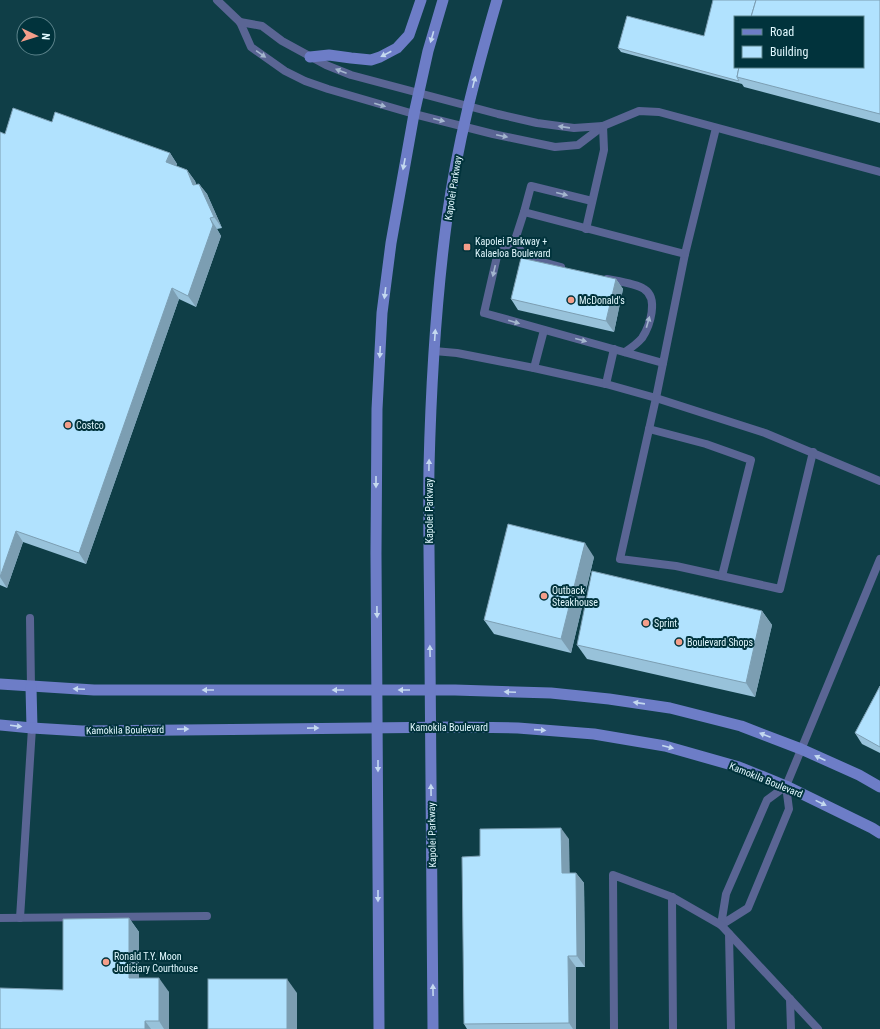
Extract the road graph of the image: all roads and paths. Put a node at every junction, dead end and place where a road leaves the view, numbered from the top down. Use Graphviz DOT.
graph roads {
  1 [pos="217,0"];
  2 [pos="421,0"];
  3 [pos="443,0"];
  4 [pos="497,0"];
  5 [pos="240,22"];
  6 [pos="310,57"];
  7 [pos="419,93"];
  8 [pos="468,106"];
  9 [pos="414,114"];
  10 [pos="603,126"];
  11 [pos="464,127"];
  12 [pos="716,128"];
  13 [pos="880,172"];
  14 [pos="592,201"];
  15 [pos="524,212"];
  16 [pos="586,229"];
  17 [pos="514,240"];
  18 [pos="685,254"];
  19 [pos="573,270"];
  20 [pos="603,277"];
  21 [pos="544,330"];
  22 [pos="614,349"];
  23 [pos="434,350"];
  24 [pos="625,352"];
  25 [pos="664,363"];
  26 [pos="534,368"];
  27 [pos="606,384"];
  28 [pos="656,398"];
  29 [pos="649,429"];
  30 [pos="813,452"];
  31 [pos="880,481"];
  32 [pos="880,559"];
  33 [pos="722,576"];
  34 [pos="30,618"];
  35 [pos="0,684"];
  36 [pos="31,687"];
  37 [pos="378,690"];
  38 [pos="430,690"];
  39 [pos="0,725"];
  40 [pos="378,727"];
  41 [pos="431,727"];
  42 [pos="32,728"];
  43 [pos="801,749"];
  44 [pos="786,786"];
  45 [pos="880,787"];
  46 [pos="880,833"];
  47 [pos="672,897"];
  48 [pos="207,916"];
  49 [pos="0,918"];
  50 [pos="20,918"];
  51 [pos="721,925"];
  52 [pos="729,934"];
  53 [pos="790,999"];
  54 [pos="379,1029"];
  55 [pos="433,1029"];
  56 [pos="614,1029"];
  57 [pos="673,1029"];
  58 [pos="731,1029"];
  59 [pos="791,1029"];
  60 [pos="818,1029"];
  1 -- 5 [label="lane"];
  2 -- 6 [label="main road, one-way"];
  3 -- 7 [label="main road, one-way"];
  8 -- 4 [label="main road, Kapolei Parkway, one-way"];
  5 -- 6 [label="lane"];
  5 -- 9 [label="lane, one-way"];
  7 -- 6 [label="lane, one-way"];
  7 -- 8 [label="lane"];
  7 -- 9 [label="main road"];
  10 -- 8 [label="lane, one-way"];
  8 -- 11 [label="main road, Kapolei Parkway"];
  9 -- 11 [label="lane, one-way"];
  9 -- 37 [label="main road, one-way"];
  11 -- 10 [label="lane, one-way"];
  10 -- 12 [label="lane"];
  10 -- 14 [label="lane"];
  23 -- 11 [label="main road, Kapolei Parkway, one-way"];
  12 -- 13 [label="lane"];
  12 -- 18 [label="lane"];
  15 -- 14 [label="lane, one-way"];
  14 -- 16 [label="lane"];
  15 -- 16 [label="lane"];
  15 -- 17 [label="lane"];
  16 -- 18 [label="lane"];
  17 -- 19 [label="lane"];
  17 -- 21 [label="lane, one-way"];
  18 -- 25 [label="lane"];
  24 -- 20 [label="lane, one-way"];
  21 -- 22 [label="lane, one-way"];
  21 -- 26 [label="lane"];
  22 -- 24 [label="lane"];
  22 -- 27 [label="lane"];
  23 -- 26 [label="lane"];
  38 -- 23 [label="main road, Kapolei Parkway, one-way"];
  24 -- 25 [label="lane"];
  25 -- 28 [label="lane"];
  26 -- 27 [label="lane"];
  27 -- 28 [label="lane"];
  28 -- 29 [label="lane"];
  28 -- 30 [label="lane"];
  29 -- 33 [label="lane"];
  29 -- 33 [label="lane"];
  30 -- 31 [label="lane"];
  30 -- 33 [label="lane"];
  32 -- 43 [label="lane"];
  34 -- 36 [label="lane"];
  35 -- 36 [label="main road"];
  37 -- 36 [label="main road, one-way"];
  36 -- 42 [label="main road"];
  38 -- 37 [label="main road, one-way"];
  37 -- 40 [label="main road"];
  38 -- 41 [label="main road, Kapolei Parkway"];
  43 -- 38 [label="main road, one-way"];
  39 -- 42 [label="main road, Kamokila Boulevard, one-way"];
  40 -- 41 [label="main road, Kamokila Boulevard"];
  42 -- 40 [label="main road, Kamokila Boulevard, one-way"];
  40 -- 54 [label="main road, one-way"];
  41 -- 44 [label="main road, Kamokila Boulevard, one-way"];
  55 -- 41 [label="main road, Kapolei Parkway, one-way"];
  42 -- 50 [label="lane"];
  43 -- 44 [label="lane"];
  45 -- 43 [label="main road, one-way"];
  44 -- 46 [label="main road, Kamokila Boulevard, one-way"];
  44 -- 51 [label="lane"];
  44 -- 51 [label="lane"];
  47 -- 51 [label="lane"];
  47 -- 56 [label="lane"];
  47 -- 57 [label="lane"];
  48 -- 50 [label="lane"];
  49 -- 50 [label="lane"];
  51 -- 52 [label="lane"];
  52 -- 53 [label="lane"];
  52 -- 58 [label="lane"];
  53 -- 59 [label="lane"];
  53 -- 60 [label="lane"];
}
